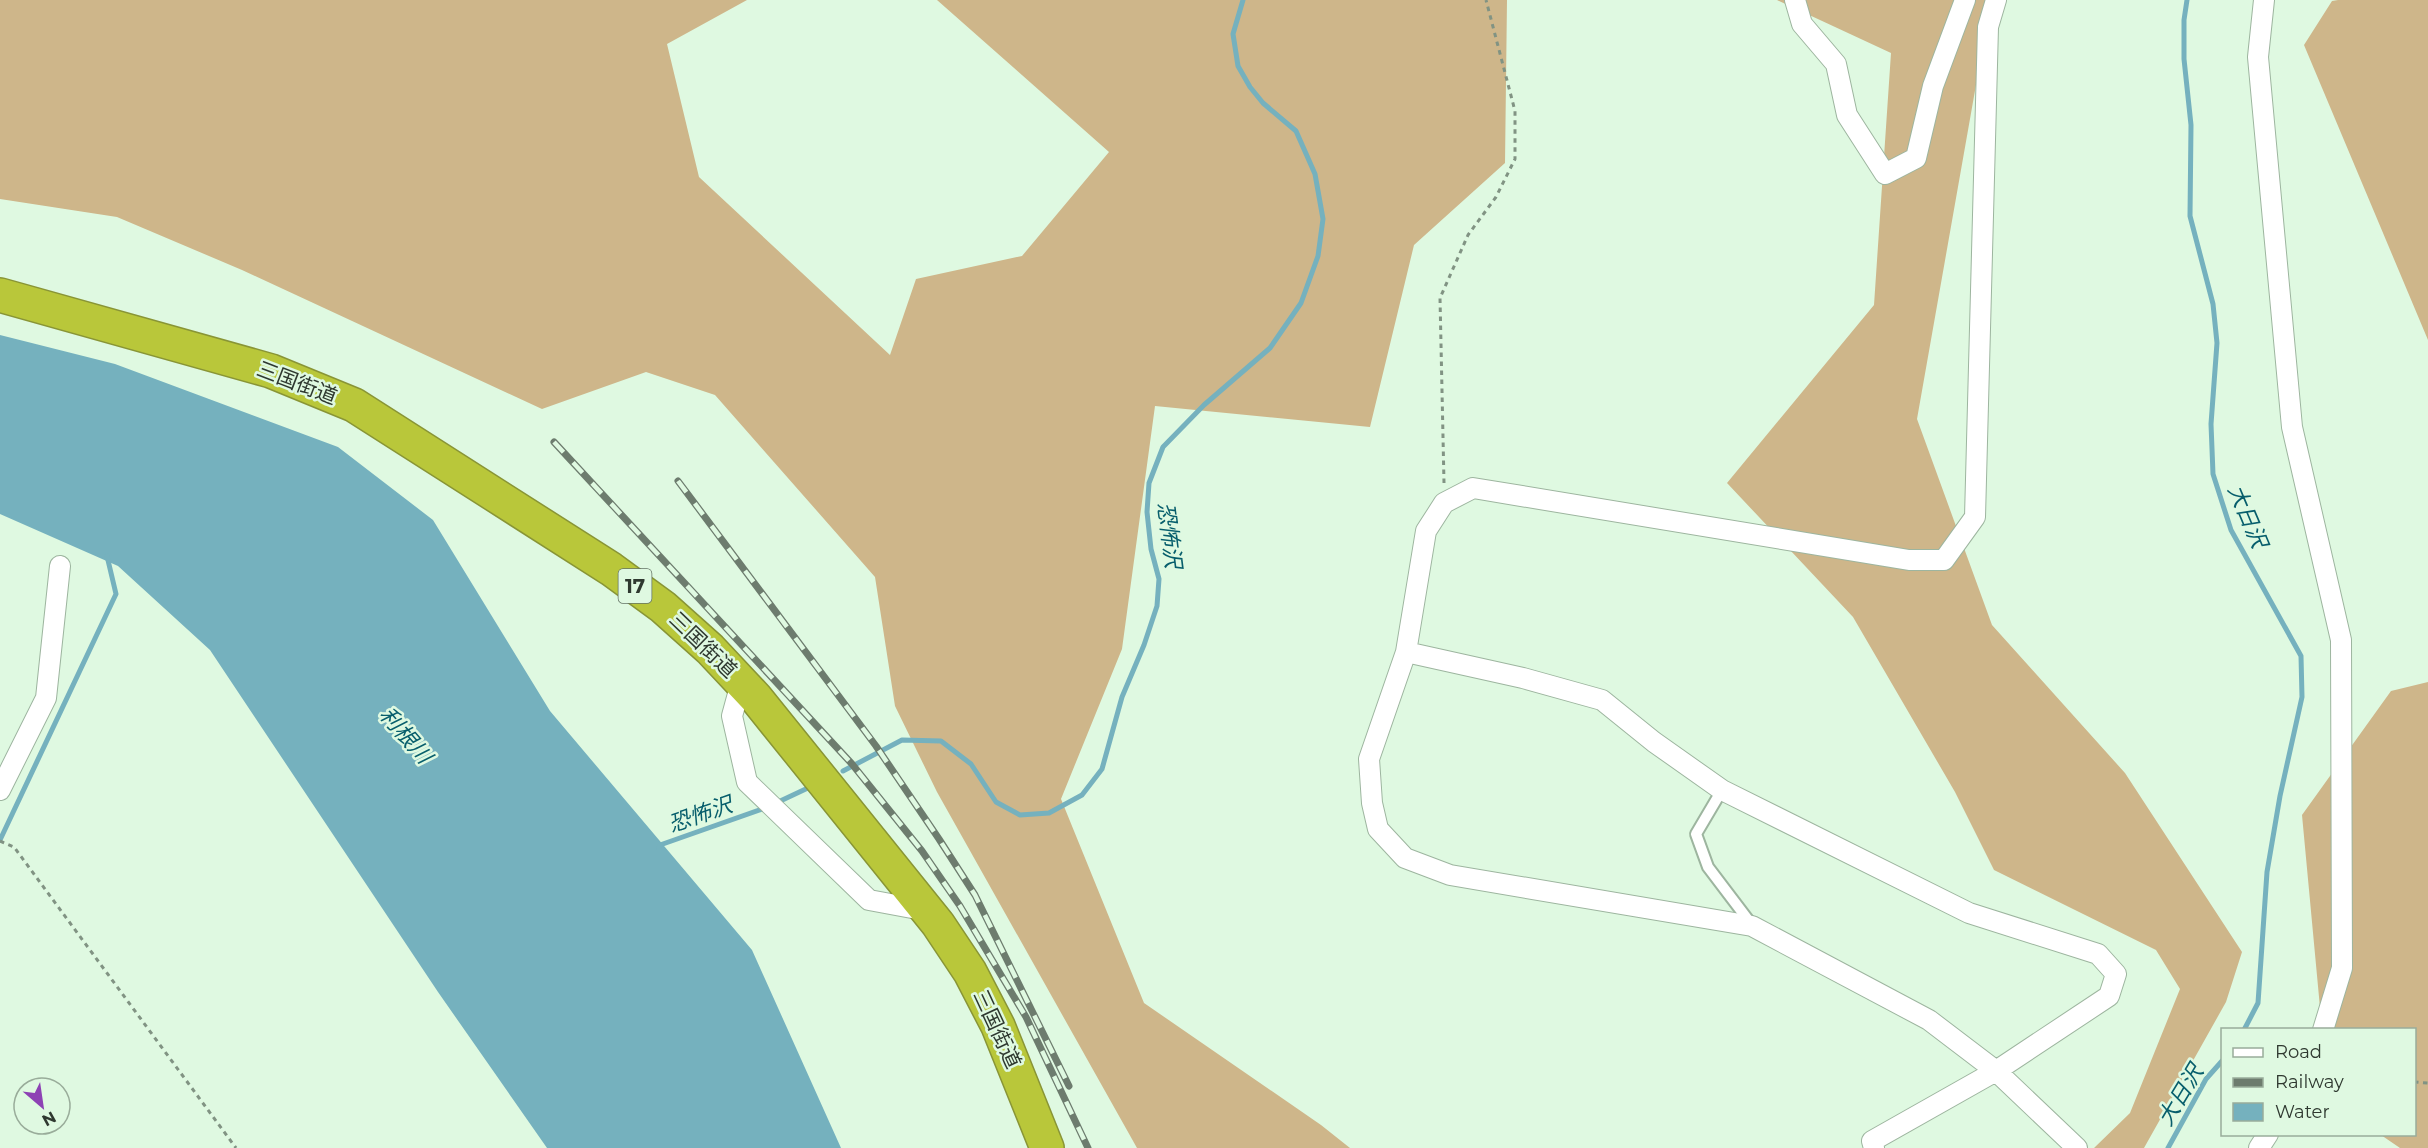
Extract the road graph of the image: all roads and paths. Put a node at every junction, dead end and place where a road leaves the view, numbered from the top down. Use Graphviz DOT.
graph roads {
  1 [pos="1486,0"];
  2 [pos="1795,0"];
  3 [pos="1965,0"];
  4 [pos="1996,0"];
  5 [pos="2264,0"];
  6 [pos="0,295"];
  7 [pos="1444,503"];
  8 [pos="60,566"];
  9 [pos="1406,652"];
  10 [pos="741,683"];
  11 [pos="0,790"];
  12 [pos="1722,790"];
  13 [pos="0,841"];
  14 [pos="928,911"];
  15 [pos="1752,926"];
  16 [pos="2323,1028"];
  17 [pos="1996,1071"];
  18 [pos="236,1148"];
  19 [pos="1047,1148"];
  20 [pos="1874,1148"];
  21 [pos="2077,1148"];
  1 -- 7 [label="path"];
  2 -- 3 [label="street"];
  4 -- 7 [label="street"];
  5 -- 16 [label="street"];
  6 -- 10 [label="highway, 三国街道 / 17"];
  7 -- 9 [label="street"];
  8 -- 11 [label="street"];
  9 -- 12 [label="street"];
  9 -- 15 [label="street"];
  10 -- 14 [label="highway, 三国街道 / 17"];
  10 -- 14 [label="street"];
  12 -- 15 [label="lane"];
  12 -- 17 [label="street"];
  13 -- 18 [label="path"];
  14 -- 19 [label="highway, 三国街道 / 17"];
  15 -- 17 [label="street"];
  17 -- 20 [label="street"];
  17 -- 21 [label="street"];
}
